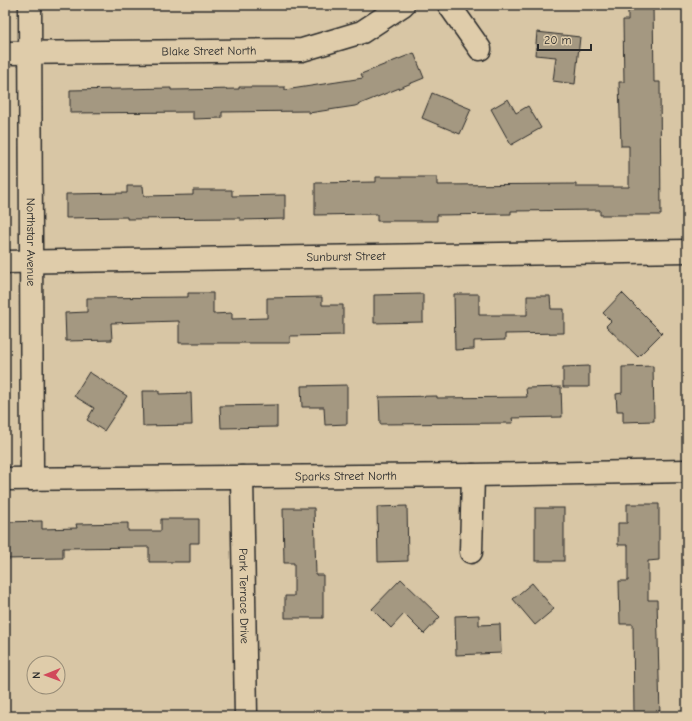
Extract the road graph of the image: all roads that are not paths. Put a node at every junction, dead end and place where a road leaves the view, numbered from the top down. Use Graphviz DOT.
graph roads {
  1 [pos="30,5"];
  2 [pos="403,5"];
  3 [pos="449,5"];
  4 [pos="480,49"];
  5 [pos="30,52"];
  6 [pos="5,53"];
  7 [pos="687,251"];
  8 [pos="32,261"];
  9 [pos="5,262"];
  10 [pos="687,471"];
  11 [pos="473,475"];
  12 [pos="242,476"];
  13 [pos="5,479"];
  14 [pos="32,479"];
  15 [pos="471,552"];
  16 [pos="246,716"];
  1 -- 5 [label="street, Northstar Avenue"];
  2 -- 5 [label="street, Blake Street North"];
  3 -- 4 [label="street"];
  5 -- 6 [label="street, Blake Street North"];
  5 -- 8 [label="street, Northstar Avenue"];
  7 -- 8 [label="street, Sunburst Street"];
  8 -- 9 [label="street, Sunburst Street"];
  8 -- 14 [label="street, Northstar Avenue"];
  10 -- 11 [label="street, Sparks Street North"];
  11 -- 12 [label="street, Sparks Street North"];
  11 -- 15 [label="street"];
  12 -- 14 [label="street, Sparks Street North"];
  12 -- 16 [label="street, Park Terrace Drive"];
  13 -- 14 [label="street, Sparks Street North"];
}
